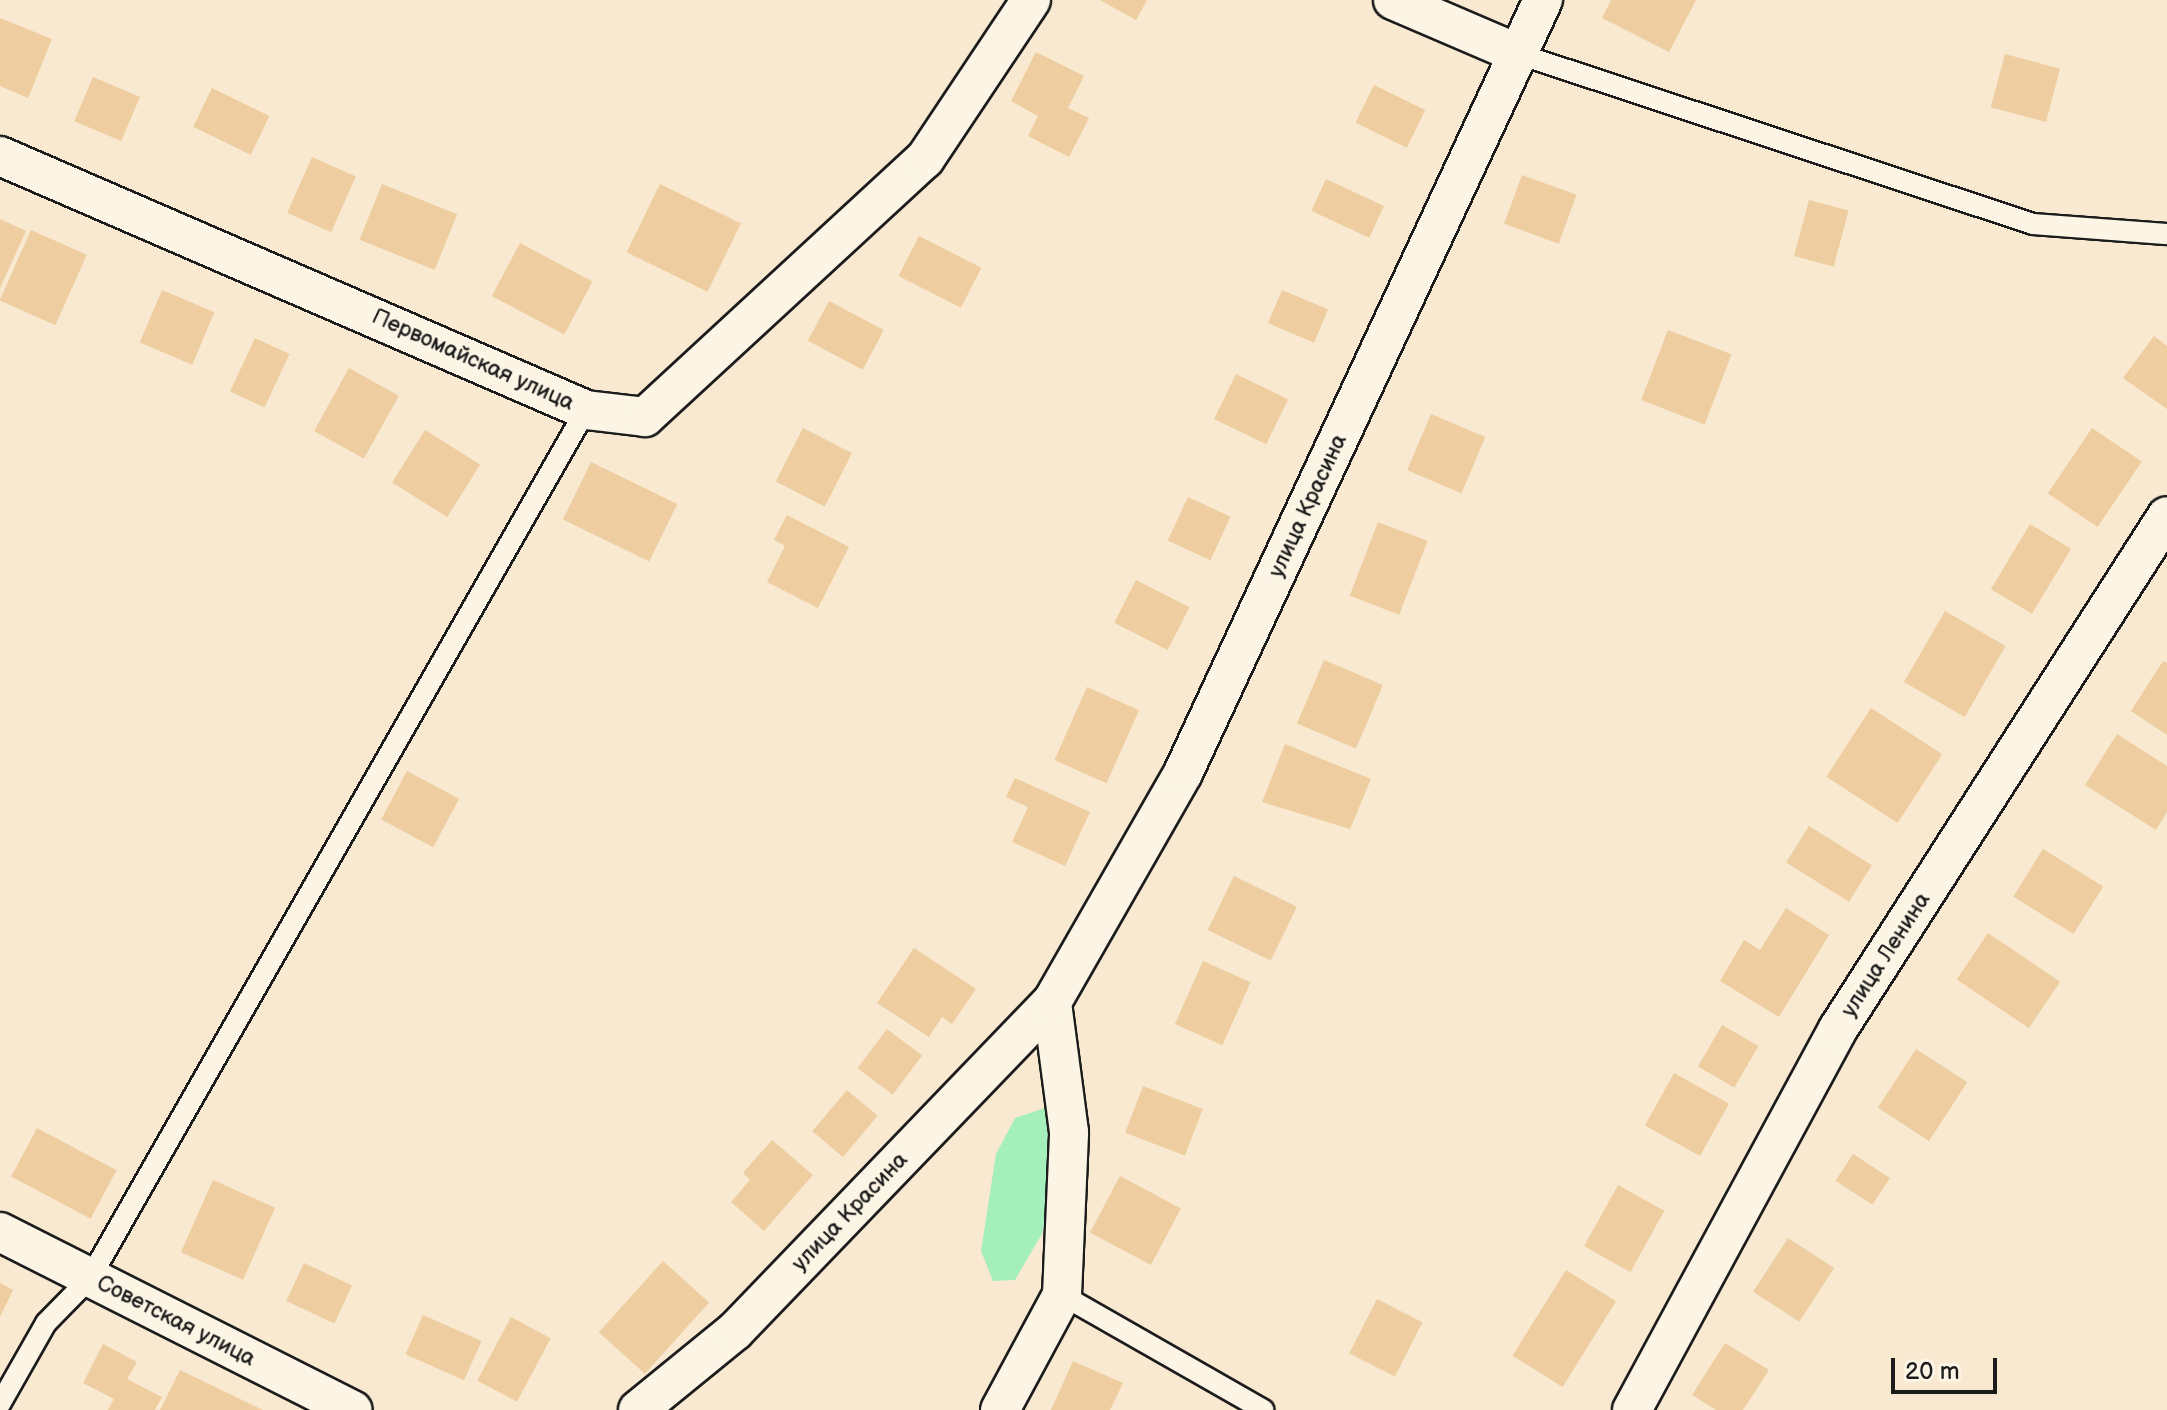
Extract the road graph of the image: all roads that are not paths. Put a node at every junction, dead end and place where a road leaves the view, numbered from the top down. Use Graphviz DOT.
graph roads {
  1 [pos="1031,0"];
  2 [pos="1393,0"];
  3 [pos="1543,0"];
  4 [pos="1519,54"];
  5 [pos="0,156"];
  6 [pos="2167,234"];
  7 [pos="586,410"];
  8 [pos="2167,516"];
  9 [pos="1052,1002"];
  10 [pos="0,1232"];
  11 [pos="90,1278"];
  12 [pos="1062,1295"];
  13 [pos="0,1404"];
  14 [pos="353,1410"];
  15 [pos="638,1410"];
  16 [pos="1000,1410"];
  17 [pos="1264,1410"];
  18 [pos="1632,1410"];
  1 -- 7 [label="street, Первомайская улица"];
  2 -- 4 [label="street"];
  3 -- 4 [label="street, улица Красина"];
  4 -- 6 [label="lane"];
  4 -- 9 [label="street, улица Красина"];
  5 -- 7 [label="street, Первомайская улица"];
  7 -- 11 [label="lane"];
  8 -- 18 [label="street, улица Ленина"];
  9 -- 12 [label="street"];
  9 -- 15 [label="street, улица Красина"];
  10 -- 11 [label="street, Советская улица"];
  11 -- 13 [label="lane"];
  11 -- 14 [label="street, Советская улица"];
  12 -- 16 [label="street"];
  12 -- 17 [label="lane"];
}
